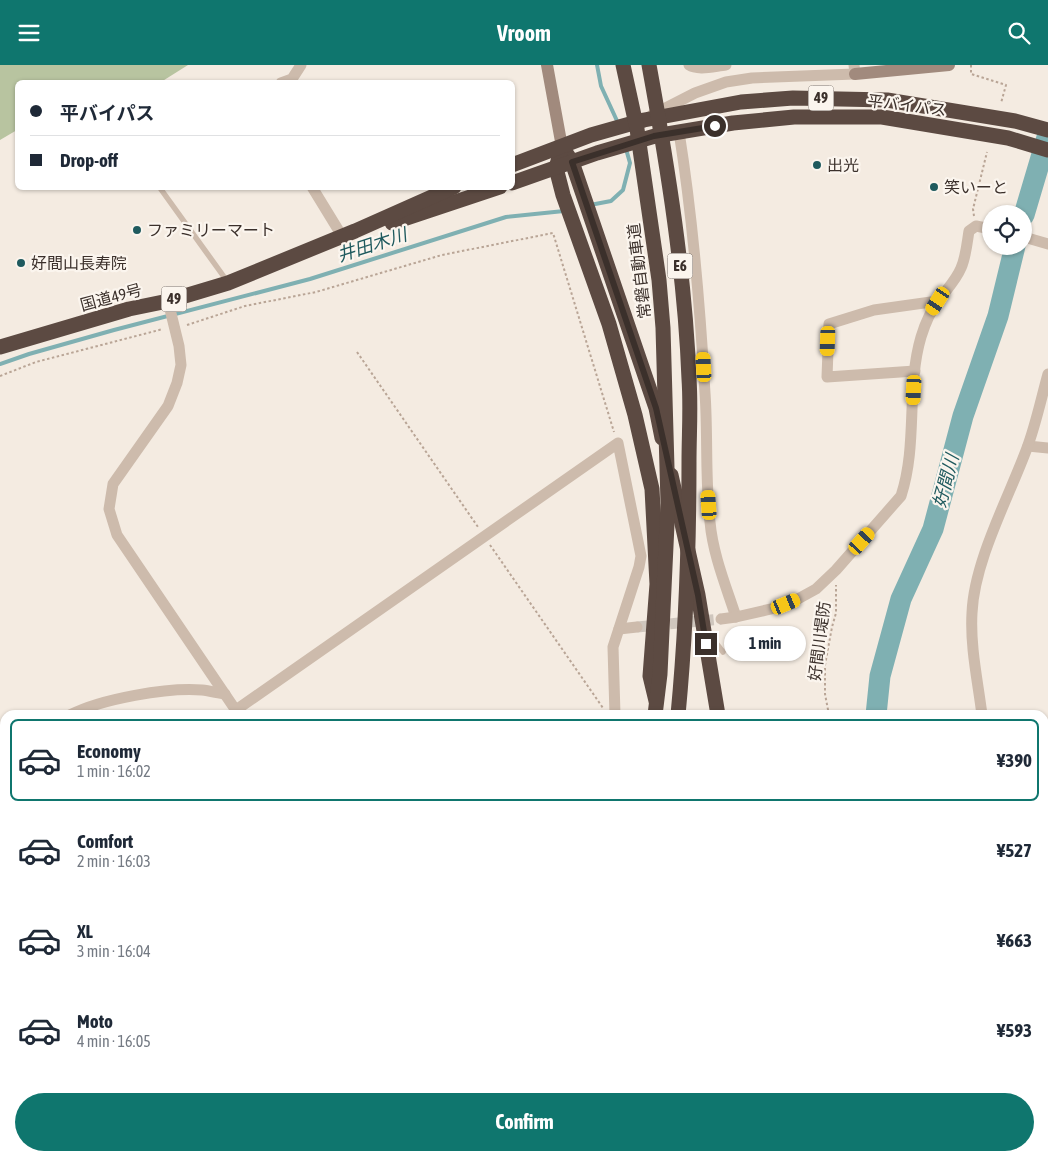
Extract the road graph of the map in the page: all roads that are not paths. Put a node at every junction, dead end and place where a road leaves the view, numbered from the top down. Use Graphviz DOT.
graph roads {
  1 [pos="301,65"];
  2 [pos="547,65"];
  3 [pos="623,65"];
  4 [pos="649,65"];
  5 [pos="688,65"];
  6 [pos="726,65"];
  7 [pos="949,65"];
  8 [pos="855,69"];
  9 [pos="289,80"];
  10 [pos="644,119"];
  11 [pos="1048,130"];
  12 [pos="679,132"];
  13 [pos="562,147"];
  14 [pos="1048,150"];
  15 [pos="572,162"];
  16 [pos="515,164"];
  17 [pos="556,168"];
  18 [pos="515,182"];
  19 [pos="161,190"];
  20 [pos="314,190"];
  21 [pos="447,190"];
  22 [pos="491,190"];
  23 [pos="982,227"];
  24 [pos="342,236"];
  25 [pos="1032,239"];
  26 [pos="1048,244"];
  27 [pos="228,283"];
  28 [pos="938,301"];
  29 [pos="169,305"];
  30 [pos="0,347"];
  31 [pos="915,371"];
  32 [pos="1048,374"];
  33 [pos="1028,446"];
  34 [pos="1048,448"];
  35 [pos="736,617"];
  36 [pos="721,619"];
  37 [pos="637,627"];
  38 [pos="703,627"];
  39 [pos="619,629"];
  40 [pos="723,652"];
  41 [pos="683,659"];
  42 [pos="225,694"];
  43 [pos="80,710"];
  44 [pos="237,710"];
  45 [pos="241,710"];
  46 [pos="615,710"];
  47 [pos="656,710"];
  48 [pos="658,710"];
  49 [pos="678,710"];
  50 [pos="681,710"];
  51 [pos="717,710"];
  52 [pos="981,710"];
  1 -- 9 [label="street"];
  2 -- 13 [label="street"];
  3 -- 47 [label="highway, 常磐自動車道 / E6, bridge"];
  4 -- 41 [label="highway, E6, bridge"];
  5 -- 6 [label="street"];
  7 -- 8 [label="street"];
  8 -- 10 [label="street"];
  10 -- 11 [label="highway, 平バイパス / 49"];
  10 -- 13 [label="highway, 平バイパス / 49"];
  12 -- 14 [label="highway, 平バイパス / 49"];
  12 -- 15 [label="highway, 平バイパス / 49"];
  12 -- 35 [label="street"];
  13 -- 15 [label="highway"];
  13 -- 16 [label="highway, 49"];
  13 -- 17 [label="highway"];
  15 -- 17 [label="highway, 平バイパス / 49"];
  15 -- 38 [label="highway"];
  17 -- 18 [label="highway, 49"];
  17 -- 48 [label="highway"];
  19 -- 27 [label="lane"];
  20 -- 24 [label="street"];
  21 -- 24 [label="highway, 国道49号 / 49"];
  22 -- 24 [label="highway, 国道49号 / 49"];
  23 -- 28 [label="street"];
  24 -- 27 [label="highway, 国道49号 / 49"];
  25 -- 26 [label="street"];
  27 -- 29 [label="highway, 国道49号 / 49"];
  28 -- 31 [label="street"];
  28 -- 31 [label="street"];
  29 -- 30 [label="highway, 国道49号 / 49"];
  29 -- 42 [label="street"];
  31 -- 35 [label="street"];
  32 -- 33 [label="street"];
  33 -- 34 [label="street"];
  33 -- 52 [label="street"];
  35 -- 36 [label="street"];
  37 -- 39 [label="street"];
  38 -- 40 [label="lane"];
  38 -- 51 [label="highway"];
  39 -- 45 [label="street"];
  39 -- 46 [label="street"];
  41 -- 49 [label="highway, E6, bridge"];
  41 -- 50 [label="highway, bridge"];
  42 -- 43 [label="street"];
  42 -- 44 [label="street"];
}
